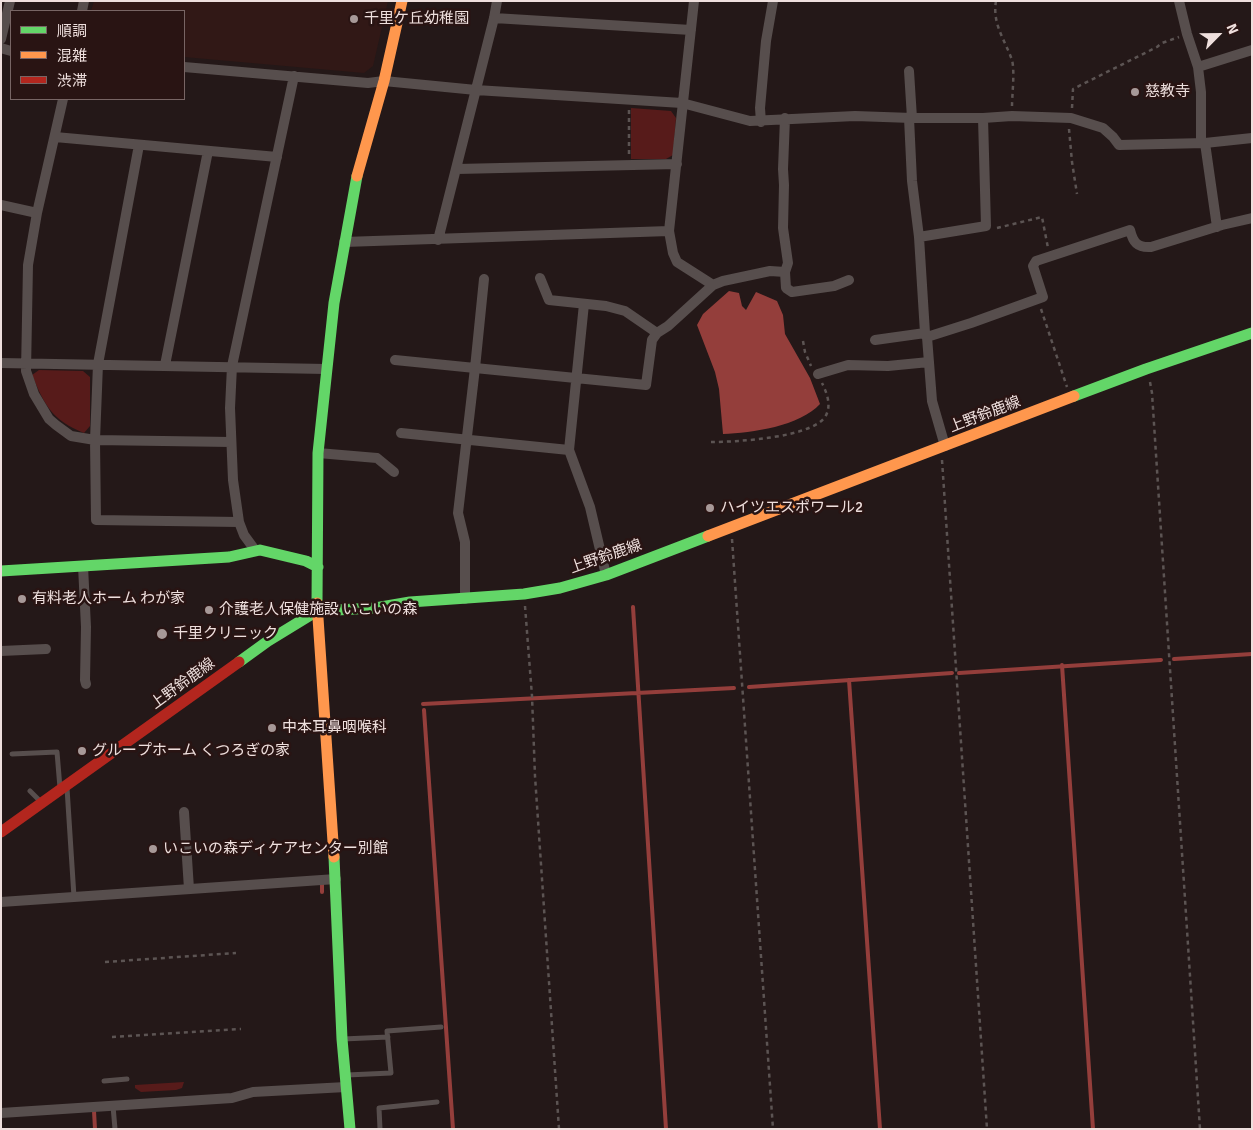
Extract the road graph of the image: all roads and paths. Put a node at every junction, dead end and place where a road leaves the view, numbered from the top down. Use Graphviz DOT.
graph roads {
  1 [pos="10,1"];
  2 [pos="402,1"];
  3 [pos="497,1"];
  4 [pos="694,1"];
  5 [pos="773,1"];
  6 [pos="996,1"];
  7 [pos="1180,1"];
  8 [pos="494,18"];
  9 [pos="691,30"];
  10 [pos="1187,34"];
  11 [pos="1,38"];
  12 [pos="1252,50"];
  13 [pos="185,67"];
  14 [pos="1198,67"];
  15 [pos="909,71"];
  16 [pos="294,76"];
  17 [pos="384,81"];
  18 [pos="476,90"];
  19 [pos="63,100"];
  20 [pos="629,101"];
  21 [pos="682,104"];
  22 [pos="1012,116"];
  23 [pos="785,118"];
  24 [pos="911,118"];
  25 [pos="983,118"];
  26 [pos="1070,118"];
  27 [pos="761,122"];
  28 [pos="55,137"];
  29 [pos="1252,138"];
  30 [pos="1203,143"];
  31 [pos="139,145"];
  32 [pos="208,151"];
  33 [pos="277,157"];
  34 [pos="678,164"];
  35 [pos="629,165"];
  36 [pos="457,168"];
  37 [pos="1077,194"];
  38 [pos="1,205"];
  39 [pos="37,213"];
  40 [pos="1252,218"];
  41 [pos="986,226"];
  42 [pos="1217,227"];
  43 [pos="670,231"];
  44 [pos="919,237"];
  45 [pos="438,240"];
  46 [pos="344,242"];
  47 [pos="1049,256"];
  48 [pos="785,272"];
  49 [pos="540,278"];
  50 [pos="484,279"];
  51 [pos="849,280"];
  52 [pos="713,285"];
  53 [pos="1038,299"];
  54 [pos="584,304"];
  55 [pos="658,333"];
  56 [pos="1252,333"];
  57 [pos="926,335"];
  58 [pos="875,340"];
  59 [pos="803,341"];
  60 [pos="394,360"];
  61 [pos="928,362"];
  62 [pos="1,363"];
  63 [pos="26,363"];
  64 [pos="98,364"];
  65 [pos="164,365"];
  66 [pos="232,366"];
  67 [pos="475,368"];
  68 [pos="326,369"];
  69 [pos="1146,369"];
  70 [pos="818,374"];
  71 [pos="577,378"];
  72 [pos="1067,388"];
  73 [pos="401,433"];
  74 [pos="96,440"];
  75 [pos="466,440"];
  76 [pos="231,442"];
  77 [pos="711,442"];
  78 [pos="945,446"];
  79 [pos="570,450"];
  80 [pos="318,453"];
  81 [pos="394,472"];
  82 [pos="239,522"];
  83 [pos="730,528"];
  84 [pos="255,550"];
  85 [pos="83,566"];
  86 [pos="318,567"];
  87 [pos="1,571"];
  88 [pos="606,576"];
  89 [pos="524,594"];
  90 [pos="464,599"];
  91 [pos="317,611"];
  92 [pos="46,648"];
  93 [pos="1,651"];
  94 [pos="86,684"];
  95 [pos="12,754"];
  96 [pos="63,788"];
  97 [pos="30,791"];
  98 [pos="42,804"];
  99 [pos="184,812"];
  100 [pos="1,832"];
  101 [pos="327,880"];
  102 [pos="189,889"];
  103 [pos="74,897"];
  104 [pos="1,902"];
  105 [pos="236,953"];
  106 [pos="106,962"];
  107 [pos="441,1027"];
  108 [pos="241,1029"];
  109 [pos="112,1037"];
  110 [pos="388,1037"];
  111 [pos="342,1039"];
  112 [pos="346,1075"];
  113 [pos="127,1079"];
  114 [pos="104,1082"];
  115 [pos="346,1087"];
  116 [pos="437,1102"];
  117 [pos="114,1105"];
  118 [pos="1,1112"];
  119 [pos="115,1129"];
  120 [pos="350,1129"];
  121 [pos="380,1129"];
  122 [pos="560,1129"];
  123 [pos="773,1129"];
  124 [pos="987,1129"];
  125 [pos="1200,1129"];
  1 -- 11 [label="street"];
  2 -- 17 [label="street"];
  3 -- 8 [label="street"];
  4 -- 9 [label="street"];
  5 -- 27 [label="street"];
  6 -- 22 [label="path"];
  7 -- 10 [label="street"];
  8 -- 9 [label="street"];
  8 -- 18 [label="street"];
  9 -- 21 [label="street"];
  10 -- 14 [label="street"];
  10 -- 26 [label="path"];
  12 -- 14 [label="street"];
  13 -- 16 [label="street"];
  14 -- 30 [label="street"];
  15 -- 24 [label="street"];
  16 -- 17 [label="street"];
  16 -- 33 [label="street"];
  17 -- 18 [label="street"];
  17 -- 46 [label="street"];
  18 -- 20 [label="street"];
  18 -- 36 [label="street"];
  19 -- 28 [label="street"];
  20 -- 21 [label="street"];
  20 -- 35 [label="path"];
  21 -- 27 [label="street"];
  21 -- 34 [label="street"];
  22 -- 25 [label="street"];
  22 -- 26 [label="street"];
  23 -- 24 [label="street"];
  23 -- 27 [label="street"];
  23 -- 48 [label="street"];
  24 -- 25 [label="street"];
  24 -- 44 [label="street"];
  25 -- 41 [label="street"];
  26 -- 30 [label="street"];
  26 -- 37 [label="path"];
  28 -- 31 [label="street"];
  28 -- 39 [label="street"];
  29 -- 30 [label="street"];
  30 -- 42 [label="street"];
  31 -- 32 [label="street"];
  31 -- 64 [label="street"];
  32 -- 33 [label="street"];
  32 -- 65 [label="street"];
  33 -- 66 [label="street"];
  34 -- 35 [label="street"];
  34 -- 43 [label="street"];
  35 -- 36 [label="street"];
  36 -- 45 [label="street"];
  38 -- 39 [label="street"];
  39 -- 63 [label="street"];
  40 -- 42 [label="street"];
  41 -- 44 [label="street"];
  41 -- 47 [label="path"];
  42 -- 47 [label="street"];
  43 -- 45 [label="street"];
  43 -- 52 [label="street"];
  44 -- 57 [label="street"];
  45 -- 46 [label="street"];
  46 -- 68 [label="street"];
  47 -- 53 [label="street"];
  48 -- 51 [label="street"];
  48 -- 52 [label="street"];
  49 -- 54 [label="street"];
  50 -- 67 [label="street"];
  52 -- 55 [label="street"];
  53 -- 57 [label="street"];
  53 -- 72 [label="path"];
  54 -- 55 [label="street"];
  54 -- 71 [label="street"];
  55 -- 71 [label="street"];
  56 -- 69 [label="street, 上野鈴鹿線"];
  57 -- 58 [label="street"];
  57 -- 61 [label="street"];
  59 -- 70 [label="path"];
  60 -- 67 [label="street"];
  61 -- 70 [label="street"];
  61 -- 78 [label="street"];
  62 -- 63 [label="street"];
  63 -- 64 [label="street"];
  63 -- 74 [label="street"];
  64 -- 65 [label="street"];
  64 -- 74 [label="street"];
  65 -- 66 [label="street"];
  66 -- 68 [label="street"];
  66 -- 76 [label="street"];
  67 -- 71 [label="street"];
  67 -- 75 [label="street"];
  68 -- 80 [label="street"];
  69 -- 78 [label="street, 上野鈴鹿線"];
  69 -- 125 [label="path"];
  70 -- 77 [label="path"];
  71 -- 79 [label="street"];
  73 -- 75 [label="street"];
  74 -- 76 [label="street"];
  74 -- 82 [label="street"];
  75 -- 79 [label="street"];
  75 -- 90 [label="street"];
  76 -- 82 [label="street"];
  78 -- 83 [label="street, 上野鈴鹿線"];
  78 -- 124 [label="path"];
  79 -- 88 [label="street"];
  80 -- 81 [label="street"];
  80 -- 86 [label="street"];
  82 -- 84 [label="street"];
  83 -- 88 [label="street, 上野鈴鹿線"];
  83 -- 123 [label="path"];
  84 -- 85 [label="street"];
  84 -- 86 [label="street"];
  85 -- 87 [label="street"];
  85 -- 94 [label="street"];
  86 -- 91 [label="street"];
  88 -- 89 [label="street, 上野鈴鹿線"];
  89 -- 90 [label="street, 上野鈴鹿線"];
  89 -- 122 [label="path"];
  90 -- 91 [label="street, 上野鈴鹿線"];
  91 -- 96 [label="street, 上野鈴鹿線"];
  91 -- 101 [label="street"];
  92 -- 93 [label="street"];
  95 -- 96 [label="lane"];
  96 -- 98 [label="street, 上野鈴鹿線"];
  96 -- 103 [label="lane"];
  97 -- 98 [label="lane"];
  98 -- 100 [label="street, 上野鈴鹿線"];
  99 -- 102 [label="street"];
  101 -- 102 [label="street"];
  101 -- 111 [label="street"];
  102 -- 103 [label="street"];
  103 -- 104 [label="street"];
  105 -- 106 [label="path"];
  107 -- 110 [label="lane"];
  108 -- 109 [label="path"];
  110 -- 111 [label="lane"];
  110 -- 112 [label="lane"];
  111 -- 112 [label="street"];
  112 -- 115 [label="street"];
  113 -- 114 [label="lane"];
  115 -- 117 [label="street"];
  115 -- 120 [label="street"];
  116 -- 121 [label="lane"];
  117 -- 118 [label="street"];
  117 -- 119 [label="lane"];
}
